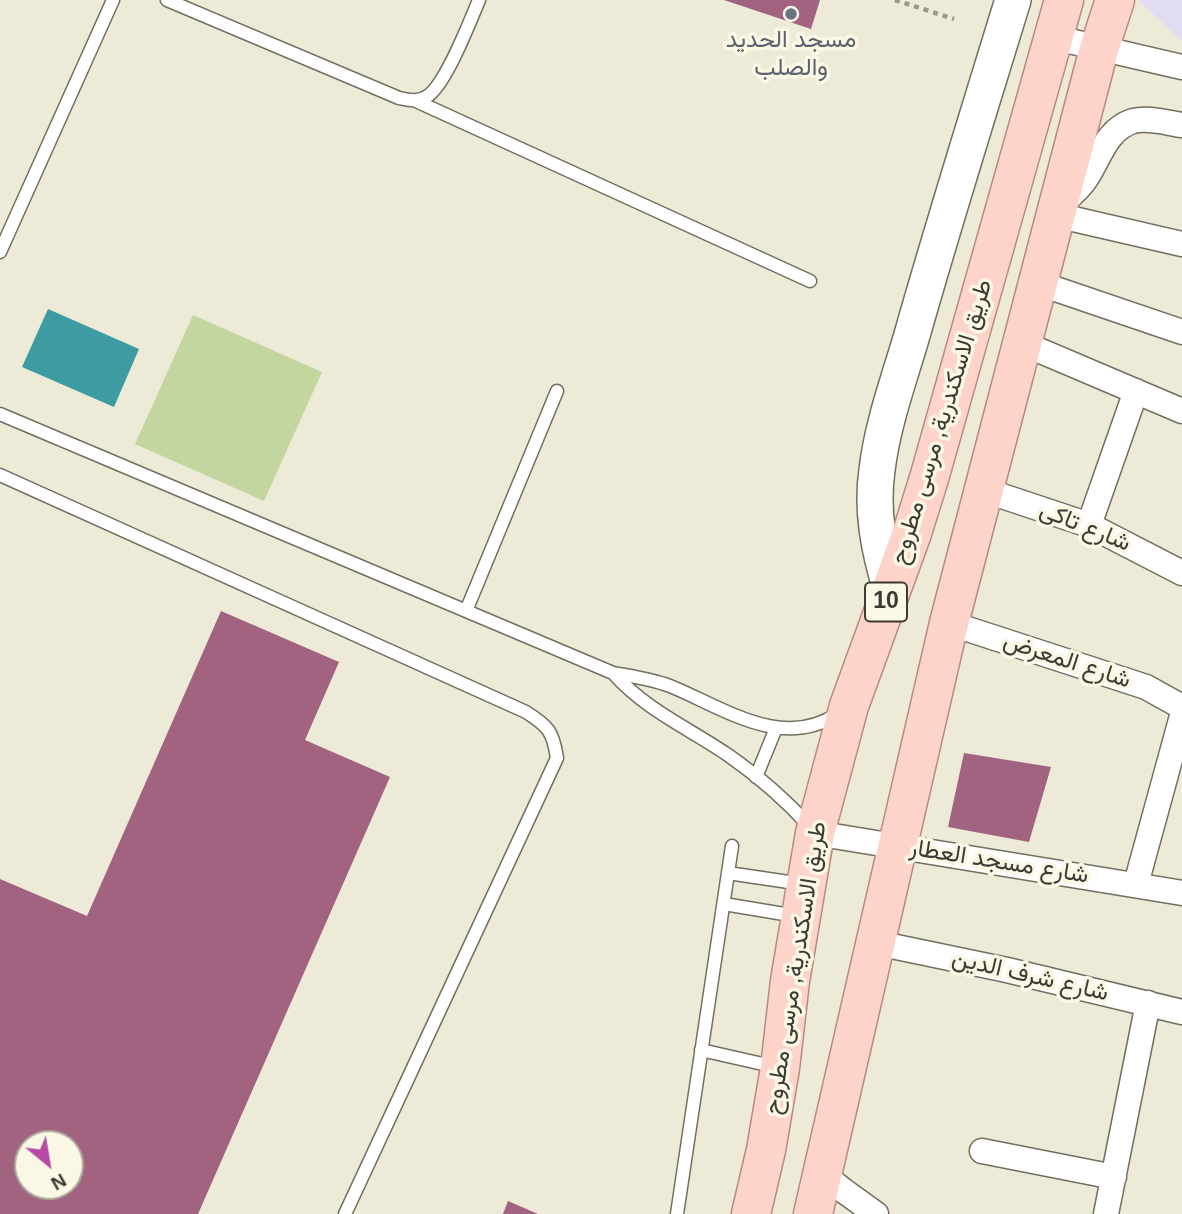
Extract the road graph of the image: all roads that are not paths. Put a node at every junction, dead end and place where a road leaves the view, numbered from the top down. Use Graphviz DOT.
graph roads {
  1 [pos="113,0"];
  2 [pos="167,0"];
  3 [pos="480,0"];
  4 [pos="1013,0"];
  5 [pos="1063,0"];
  6 [pos="1115,0"];
  7 [pos="1052,37"];
  8 [pos="1099,49"];
  9 [pos="1182,67"];
  10 [pos="416,101"];
  11 [pos="1182,125"];
  12 [pos="1057,210"];
  13 [pos="1182,244"];
  14 [pos="0,252"];
  15 [pos="810,281"];
  16 [pos="1038,283"];
  17 [pos="1182,332"];
  18 [pos="1022,343"];
  19 [pos="556,391"];
  20 [pos="1136,391"];
  21 [pos="1182,411"];
  22 [pos="0,414"];
  23 [pos="0,475"];
  24 [pos="984,490"];
  25 [pos="1089,525"];
  26 [pos="1182,573"];
  27 [pos="891,590"];
  28 [pos="466,611"];
  29 [pos="949,623"];
  30 [pos="613,673"];
  31 [pos="849,706"];
  32 [pos="1182,707"];
  33 [pos="1182,716"];
  34 [pos="776,728"];
  35 [pos="756,777"];
  36 [pos="815,833"];
  37 [pos="732,846"];
  38 [pos="899,846"];
  39 [pos="728,873"];
  40 [pos="1136,884"];
  41 [pos="1182,893"];
  42 [pos="803,900"];
  43 [pos="724,904"];
  44 [pos="877,943"];
  45 [pos="1148,1003"];
  46 [pos="1182,1012"];
  47 [pos="701,1050"];
  48 [pos="780,1068"];
  49 [pos="982,1151"];
  50 [pos="823,1174"];
  51 [pos="1114,1177"];
  52 [pos="345,1214"];
  53 [pos="677,1214"];
  54 [pos="751,1214"];
  55 [pos="813,1214"];
  56 [pos="876,1214"];
  57 [pos="1106,1214"];
  1 -- 14 [label="lane"];
  2 -- 10 [label="lane"];
  3 -- 10 [label="lane"];
  4 -- 27 [label="main road"];
  5 -- 7 [label="main road, طريق الاسكندرية, مرسى مطروح / 10"];
  6 -- 8 [label="main road"];
  7 -- 8 [label="street"];
  7 -- 27 [label="main road, طريق الاسكندرية, مرسى مطروح / 10"];
  8 -- 9 [label="street"];
  8 -- 12 [label="main road"];
  10 -- 15 [label="lane"];
  11 -- 12 [label="street"];
  12 -- 13 [label="street"];
  12 -- 16 [label="main road"];
  16 -- 17 [label="street"];
  16 -- 18 [label="main road"];
  18 -- 20 [label="street"];
  18 -- 24 [label="main road"];
  19 -- 28 [label="lane"];
  20 -- 21 [label="street"];
  20 -- 25 [label="street"];
  22 -- 28 [label="lane"];
  23 -- 52 [label="lane"];
  24 -- 25 [label="street, شارع تاكى"];
  24 -- 29 [label="main road"];
  25 -- 26 [label="street, شارع تاكى"];
  27 -- 31 [label="main road, طريق الاسكندرية, مرسى مطروح / 10"];
  28 -- 30 [label="lane"];
  29 -- 32 [label="street, شارع المعرض"];
  29 -- 38 [label="main road"];
  30 -- 34 [label="lane"];
  30 -- 35 [label="lane"];
  31 -- 34 [label="lane"];
  31 -- 36 [label="main road, طريق الاسكندرية, مرسى مطروح / 10"];
  33 -- 40 [label="street"];
  34 -- 35 [label="lane"];
  35 -- 36 [label="lane"];
  36 -- 38 [label="street, شارع مسجد العطار"];
  36 -- 42 [label="main road, طريق الاسكندرية, مرسى مطروح / 10"];
  37 -- 39 [label="lane"];
  38 -- 40 [label="street, شارع مسجد العطار"];
  38 -- 44 [label="main road"];
  39 -- 42 [label="lane"];
  39 -- 43 [label="lane"];
  40 -- 41 [label="street, شارع مسجد العطار"];
  42 -- 43 [label="lane"];
  42 -- 48 [label="main road, طريق الاسكندرية, مرسى مطروح / 10"];
  43 -- 47 [label="lane"];
  44 -- 45 [label="street, شارع شرف الدين"];
  44 -- 50 [label="main road"];
  45 -- 46 [label="street, شارع شرف الدين"];
  45 -- 51 [label="street"];
  47 -- 48 [label="lane"];
  47 -- 53 [label="lane"];
  48 -- 54 [label="main road, طريق الاسكندرية, مرسى مطروح / 10"];
  49 -- 51 [label="street"];
  50 -- 55 [label="main road"];
  50 -- 56 [label="street"];
  51 -- 57 [label="street"];
}
